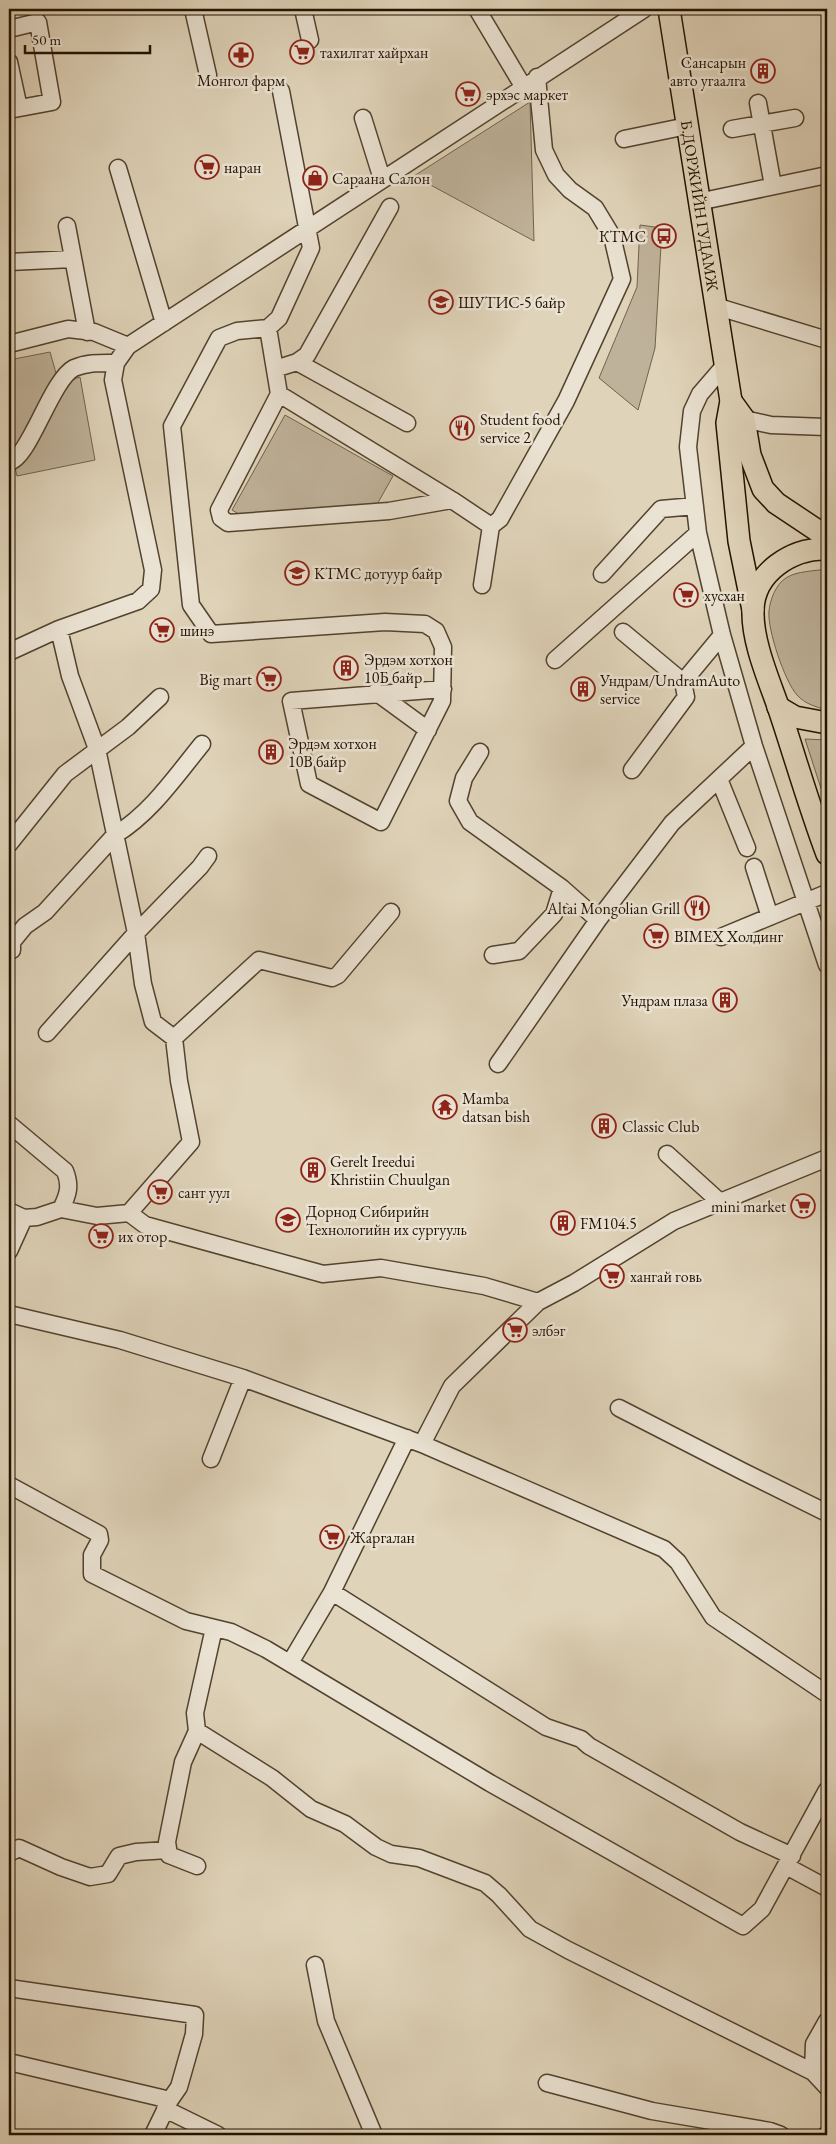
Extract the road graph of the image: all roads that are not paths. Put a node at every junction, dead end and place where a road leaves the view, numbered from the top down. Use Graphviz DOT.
graph roads {
  1 [pos="192,9"];
  2 [pos="302,9"];
  3 [pos="477,9"];
  4 [pos="669,9"];
  5 [pos="641,10"];
  6 [pos="9,29"];
  7 [pos="310,40"];
  8 [pos="9,62"];
  9 [pos="208,75"];
  10 [pos="537,77"];
  11 [pos="523,86"];
  12 [pos="281,91"];
  13 [pos="758,103"];
  14 [pos="14,109"];
  15 [pos="363,118"];
  16 [pos="796,118"];
  17 [pos="762,123"];
  18 [pos="687,126"];
  19 [pos="732,129"];
  20 [pos="624,139"];
  21 [pos="118,168"];
  22 [pos="827,175"];
  23 [pos="382,179"];
  24 [pos="773,186"];
  25 [pos="698,202"];
  26 [pos="390,207"];
  27 [pos="66,226"];
  28 [pos="308,228"];
  29 [pos="73,260"];
  30 [pos="9,262"];
  31 [pos="715,306"];
  32 [pos="164,323"];
  33 [pos="268,328"];
  34 [pos="87,332"];
  35 [pos="827,340"];
  36 [pos="9,344"];
  37 [pos="128,346"];
  38 [pos="296,362"];
  39 [pos="116,363"];
  40 [pos="725,365"];
  41 [pos="275,369"];
  42 [pos="279,394"];
  43 [pos="732,401"];
  44 [pos="744,420"];
  45 [pos="407,423"];
  46 [pos="826,427"];
  47 [pos="9,462"];
  48 [pos="452,500"];
  49 [pos="695,506"];
  50 [pos="491,526"];
  51 [pos="823,529"];
  52 [pos="698,533"];
  53 [pos="827,549"];
  54 [pos="602,574"];
  55 [pos="482,584"];
  56 [pos="753,610"];
  57 [pos="59,629"];
  58 [pos="623,632"];
  59 [pos="722,635"];
  60 [pos="9,652"];
  61 [pos="555,660"];
  62 [pos="683,682"];
  63 [pos="443,688"];
  64 [pos="376,692"];
  65 [pos="160,697"];
  66 [pos="778,707"];
  67 [pos="827,723"];
  68 [pos="428,730"];
  69 [pos="202,744"];
  70 [pos="754,746"];
  71 [pos="97,749"];
  72 [pos="480,752"];
  73 [pos="632,770"];
  74 [pos="719,779"];
  75 [pos="116,835"];
  76 [pos="9,844"];
  77 [pos="747,848"];
  78 [pos="827,854"];
  79 [pos="208,856"];
  80 [pos="754,867"];
  81 [pos="562,888"];
  82 [pos="827,893"];
  83 [pos="807,903"];
  84 [pos="391,912"];
  85 [pos="770,917"];
  86 [pos="598,920"];
  87 [pos="136,933"];
  88 [pos="721,937"];
  89 [pos="12,950"];
  90 [pos="493,955"];
  91 [pos="827,965"];
  92 [pos="47,1032"];
  93 [pos="174,1038"];
  94 [pos="498,1064"];
  95 [pos="9,1124"];
  96 [pos="667,1154"];
  97 [pos="827,1158"];
  98 [pos="720,1202"];
  99 [pos="61,1210"];
  100 [pos="129,1213"];
  101 [pos="16,1215"];
  102 [pos="9,1251"];
  103 [pos="538,1302"];
  104 [pos="9,1314"];
  105 [pos="243,1378"];
  106 [pos="619,1408"];
  107 [pos="415,1441"];
  108 [pos="211,1459"];
  109 [pos="9,1485"];
  110 [pos="827,1513"];
  111 [pos="332,1592"];
  112 [pos="214,1628"];
  113 [pos="290,1662"];
  114 [pos="827,1694"];
  115 [pos="197,1731"];
  116 [pos="827,1790"];
  117 [pos="168,1850"];
  118 [pos="9,1853"];
  119 [pos="789,1861"];
  120 [pos="197,1866"];
  121 [pos="827,1888"];
  122 [pos="315,1965"];
  123 [pos="9,1988"];
  124 [pos="827,2021"];
  125 [pos="9,2062"];
  126 [pos="813,2072"];
  127 [pos="547,2083"];
  128 [pos="827,2086"];
  129 [pos="168,2104"];
  130 [pos="154,2135"];
  131 [pos="218,2135"];
  132 [pos="374,2135"];
  133 [pos="781,2135"];
  1 -- 9 [label="street"];
  2 -- 7 [label="street"];
  3 -- 11 [label="street"];
  4 -- 18 [label="main road, Б.ДОРЖИЙН ГУДАМЖ"];
  5 -- 10 [label="street"];
  6 -- 14 [label="street"];
  8 -- 14 [label="street"];
  10 -- 11 [label="street"];
  10 -- 50 [label="street"];
  11 -- 23 [label="street"];
  12 -- 28 [label="street"];
  13 -- 17 [label="street"];
  15 -- 23 [label="street"];
  16 -- 17 [label="street"];
  17 -- 19 [label="street"];
  17 -- 24 [label="street"];
  18 -- 20 [label="street"];
  18 -- 25 [label="main road, Б.ДОРЖИЙН ГУДАМЖ"];
  21 -- 32 [label="street"];
  22 -- 24 [label="street"];
  23 -- 28 [label="street"];
  24 -- 25 [label="street"];
  25 -- 31 [label="main road, Б.ДОРЖИЙН ГУДАМЖ"];
  26 -- 38 [label="street"];
  27 -- 29 [label="street"];
  28 -- 32 [label="street"];
  28 -- 33 [label="street"];
  29 -- 30 [label="street"];
  29 -- 34 [label="street"];
  31 -- 35 [label="street"];
  31 -- 40 [label="main road, Б.ДОРЖИЙН ГУДАМЖ"];
  32 -- 37 [label="street"];
  33 -- 41 [label="street"];
  33 -- 63 [label="street"];
  34 -- 36 [label="street"];
  34 -- 37 [label="street"];
  37 -- 39 [label="street"];
  38 -- 41 [label="street"];
  38 -- 45 [label="street"];
  39 -- 47 [label="street"];
  39 -- 57 [label="street"];
  40 -- 43 [label="main road, Б.ДОРЖИЙН ГУДАМЖ"];
  40 -- 49 [label="street"];
  41 -- 42 [label="street"];
  42 -- 48 [label="street"];
  42 -- 48 [label="street"];
  43 -- 44 [label="main road"];
  43 -- 56 [label="main road"];
  44 -- 46 [label="street"];
  44 -- 51 [label="main road"];
  48 -- 50 [label="street"];
  49 -- 52 [label="street"];
  49 -- 54 [label="street"];
  50 -- 55 [label="street"];
  52 -- 59 [label="street"];
  52 -- 61 [label="street"];
  53 -- 56 [label="main road"];
  56 -- 66 [label="main road"];
  57 -- 60 [label="street"];
  57 -- 71 [label="street"];
  58 -- 62 [label="street"];
  59 -- 62 [label="street"];
  59 -- 70 [label="street"];
  62 -- 73 [label="street"];
  63 -- 64 [label="street"];
  63 -- 68 [label="street"];
  64 -- 68 [label="street"];
  64 -- 68 [label="street"];
  65 -- 71 [label="street"];
  66 -- 67 [label="main road"];
  66 -- 78 [label="main road"];
  69 -- 75 [label="street"];
  70 -- 74 [label="street"];
  70 -- 83 [label="street"];
  71 -- 75 [label="street"];
  71 -- 76 [label="street"];
  72 -- 81 [label="street"];
  74 -- 77 [label="street"];
  74 -- 86 [label="street"];
  75 -- 87 [label="street"];
  75 -- 89 [label="street"];
  79 -- 87 [label="street"];
  80 -- 85 [label="street"];
  81 -- 86 [label="street"];
  81 -- 90 [label="street"];
  82 -- 83 [label="street"];
  83 -- 85 [label="street"];
  83 -- 91 [label="street"];
  84 -- 93 [label="street"];
  85 -- 88 [label="street"];
  86 -- 94 [label="street"];
  87 -- 92 [label="street"];
  87 -- 93 [label="street"];
  93 -- 100 [label="street"];
  95 -- 99 [label="street"];
  96 -- 98 [label="street"];
  97 -- 98 [label="street"];
  98 -- 103 [label="street"];
  99 -- 100 [label="street"];
  99 -- 101 [label="street"];
  100 -- 103 [label="street"];
  101 -- 102 [label="street"];
  103 -- 107 [label="street"];
  104 -- 105 [label="street"];
  105 -- 107 [label="street"];
  105 -- 108 [label="street"];
  106 -- 110 [label="street"];
  107 -- 111 [label="street"];
  107 -- 114 [label="street"];
  109 -- 112 [label="street"];
  111 -- 113 [label="street"];
  111 -- 119 [label="street"];
  112 -- 113 [label="street"];
  112 -- 115 [label="street"];
  113 -- 119 [label="street"];
  115 -- 117 [label="street"];
  115 -- 126 [label="street"];
  116 -- 119 [label="street"];
  117 -- 118 [label="street"];
  117 -- 120 [label="street"];
  119 -- 121 [label="street"];
  122 -- 132 [label="street"];
  123 -- 129 [label="street"];
  124 -- 126 [label="street"];
  125 -- 129 [label="street"];
  126 -- 128 [label="street"];
  127 -- 133 [label="street"];
  129 -- 130 [label="street"];
  129 -- 131 [label="street"];
}
